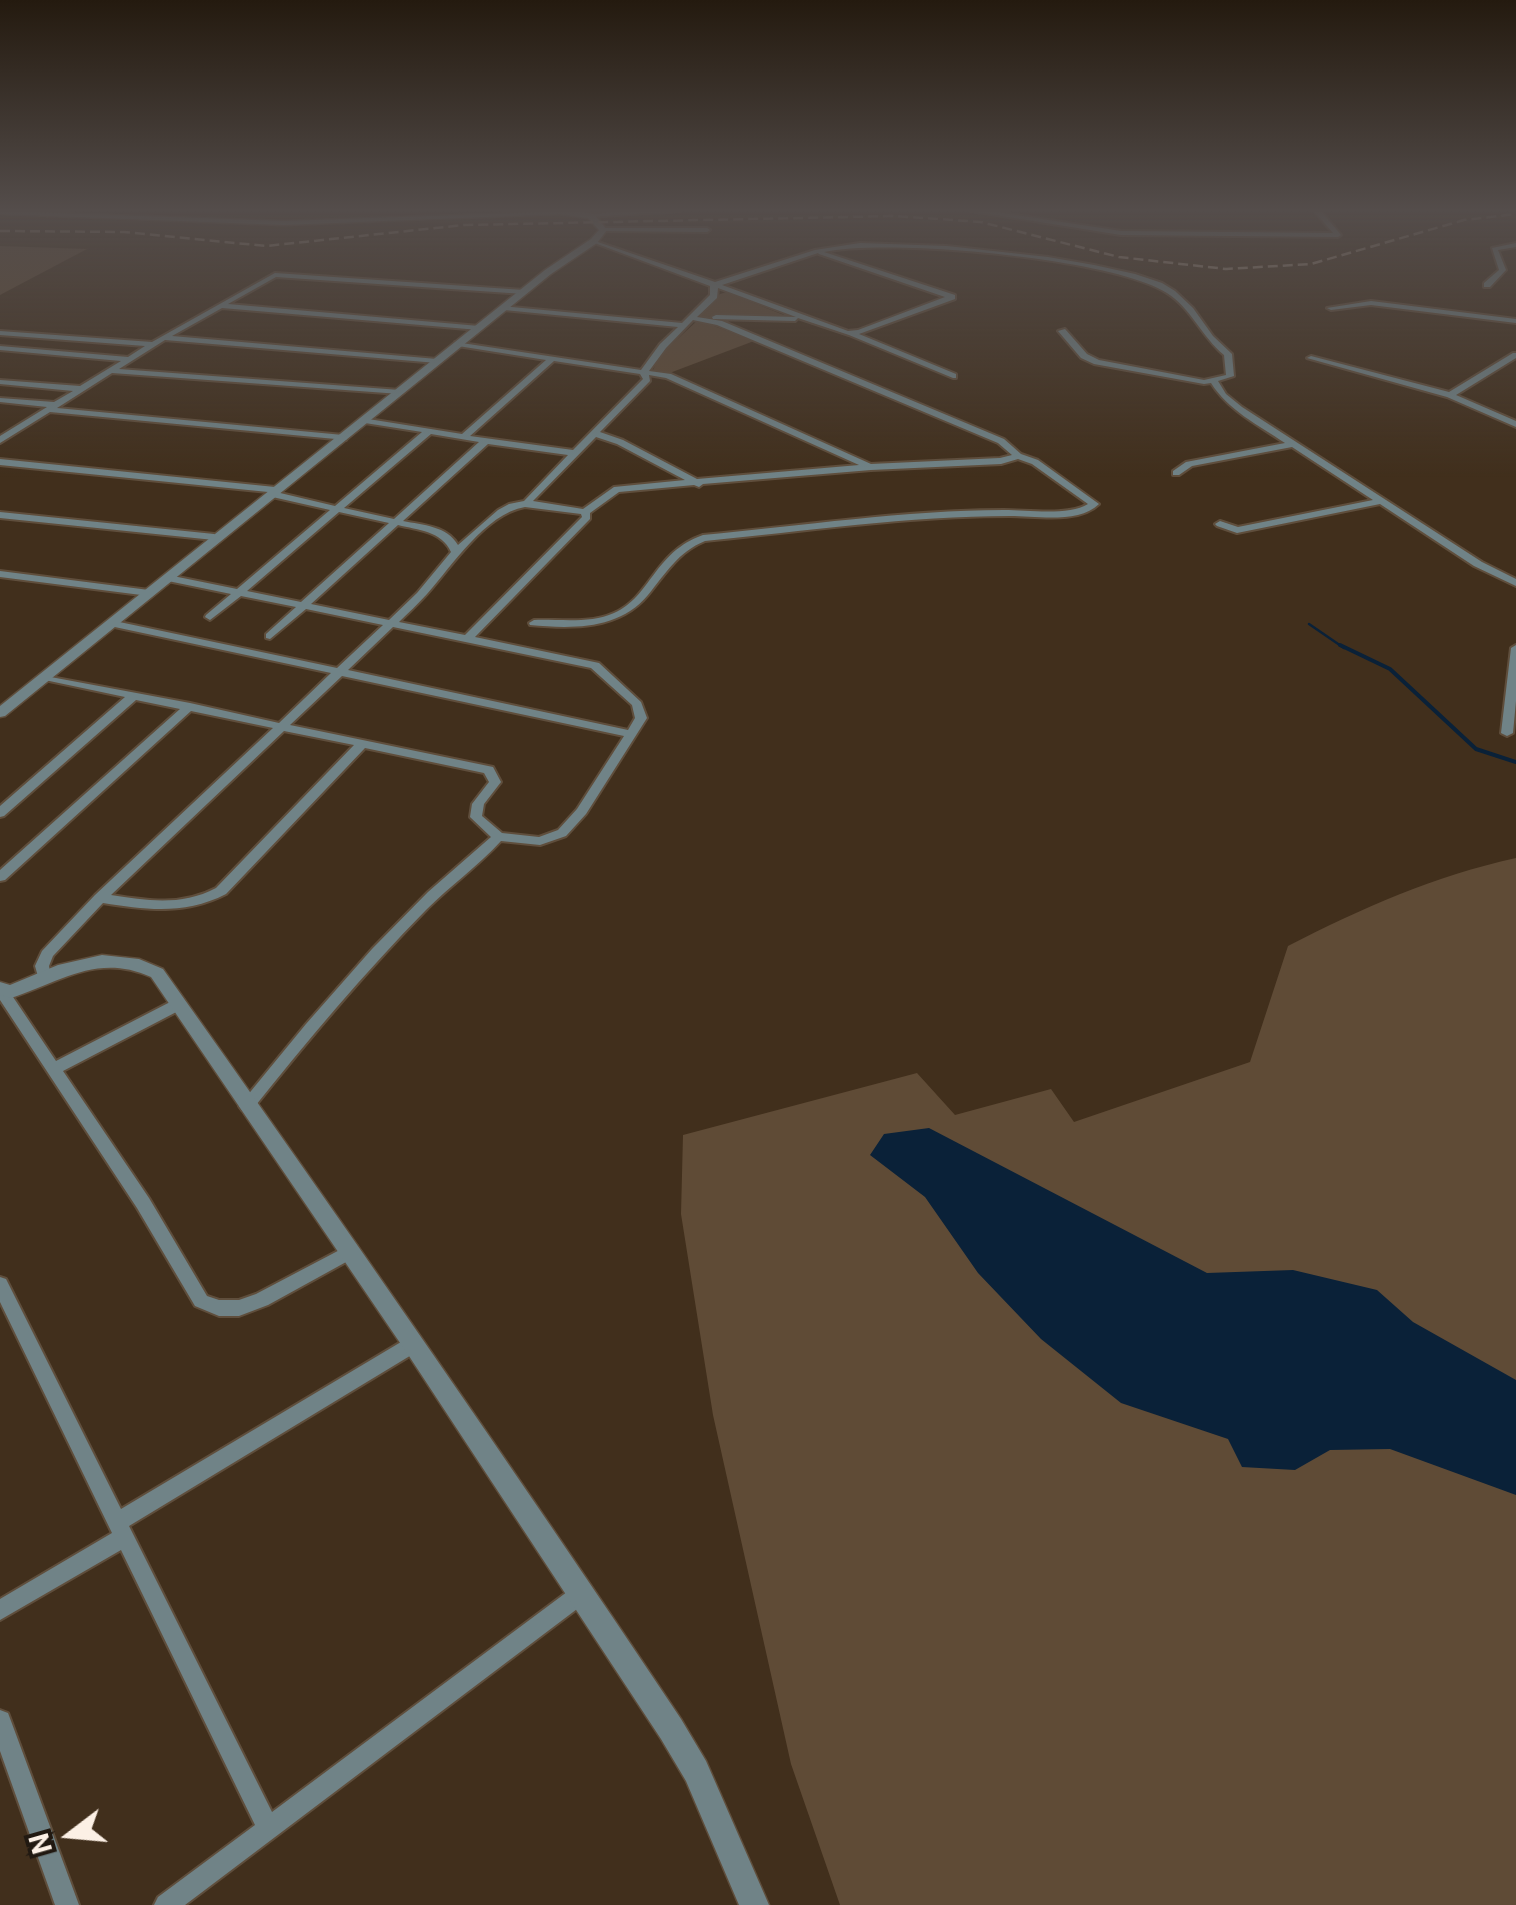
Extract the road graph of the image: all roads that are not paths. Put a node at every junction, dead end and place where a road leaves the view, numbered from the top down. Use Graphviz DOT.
graph roads {
  1 [pos="230,300"];
  2 [pos="514,300"];
  3 [pos="710,300"];
  4 [pos="755,300"];
  5 [pos="942,300"];
  6 [pos="1180,300"];
  7 [pos="219,306"];
  8 [pos="504,308"];
  9 [pos="1331,308"];
  10 [pos="706,319"];
  11 [pos="807,319"];
  12 [pos="1516,321"];
  13 [pos="687,322"];
  14 [pos="479,328"];
  15 [pos="1062,331"];
  16 [pos="0,333"];
  17 [pos="851,334"];
  18 [pos="166,338"];
  19 [pos="154,344"];
  20 [pos="458,344"];
  21 [pos="0,348"];
  22 [pos="1516,354"];
  23 [pos="1311,358"];
  24 [pos="552,359"];
  25 [pos="129,360"];
  26 [pos="437,361"];
  27 [pos="112,371"];
  28 [pos="644,372"];
  29 [pos="953,376"];
  30 [pos="0,382"];
  31 [pos="1214,382"];
  32 [pos="84,389"];
  33 [pos="400,392"];
  34 [pos="1450,395"];
  35 [pos="0,400"];
  36 [pos="54,408"];
  37 [pos="365,420"];
  38 [pos="1516,424"];
  39 [pos="429,431"];
  40 [pos="593,432"];
  41 [pos="465,436"];
  42 [pos="343,438"];
  43 [pos="0,440"];
  44 [pos="486,442"];
  45 [pos="1293,444"];
  46 [pos="574,453"];
  47 [pos="1018,456"];
  48 [pos="0,462"];
  49 [pos="870,467"];
  50 [pos="1176,473"];
  51 [pos="699,484"];
  52 [pos="273,492"];
  53 [pos="528,501"];
  54 [pos="1382,502"];
  55 [pos="339,508"];
  56 [pos="585,512"];
  57 [pos="0,516"];
  58 [pos="395,521"];
  59 [pos="1220,524"];
  60 [pos="214,538"];
  61 [pos="456,552"];
  62 [pos="0,574"];
  63 [pos="168,578"];
  64 [pos="1516,583"];
  65 [pos="239,592"];
  66 [pos="149,593"];
  67 [pos="303,606"];
  68 [pos="210,617"];
  69 [pos="110,623"];
  70 [pos="534,623"];
  71 [pos="387,624"];
  72 [pos="270,636"];
  73 [pos="468,639"];
  74 [pos="1516,648"];
  75 [pos="335,673"];
  76 [pos="44,677"];
  77 [pos="133,696"];
  78 [pos="190,706"];
  79 [pos="0,712"];
  80 [pos="279,726"];
  81 [pos="1507,733"];
  82 [pos="631,734"];
  83 [pos="362,744"];
  84 [pos="0,813"];
  85 [pos="498,837"];
  86 [pos="0,877"];
  87 [pos="100,898"];
  88 [pos="44,977"];
  89 [pos="4,993"];
  90 [pos="179,1004"];
  91 [pos="54,1069"];
  92 [pos="247,1106"];
  93 [pos="351,1251"];
  94 [pos="0,1284"];
  95 [pos="412,1344"];
  96 [pos="122,1529"];
  97 [pos="582,1593"];
  98 [pos="0,1610"];
  99 [pos="0,1721"];
  100 [pos="268,1828"];
  101 [pos="67,1905"];
  102 [pos="166,1905"];
  103 [pos="754,1905"];
  1 -- 7 [label="street"];
  2 -- 8 [label="street"];
  3 -- 13 [label="street"];
  4 -- 11 [label="street"];
  5 -- 17 [label="street"];
  6 -- 31 [label="street"];
  7 -- 14 [label="street"];
  7 -- 18 [label="street"];
  8 -- 13 [label="street"];
  8 -- 14 [label="street"];
  9 -- 12 [label="street"];
  10 -- 11 [label="street"];
  10 -- 13 [label="street"];
  10 -- 47 [label="street"];
  11 -- 17 [label="street"];
  13 -- 28 [label="street"];
  14 -- 20 [label="street"];
  15 -- 31 [label="street"];
  16 -- 19 [label="street"];
  17 -- 29 [label="street"];
  18 -- 19 [label="street"];
  18 -- 26 [label="street"];
  19 -- 25 [label="street"];
  20 -- 24 [label="street"];
  20 -- 26 [label="street"];
  21 -- 25 [label="street"];
  22 -- 34 [label="street"];
  23 -- 34 [label="street"];
  24 -- 28 [label="street"];
  24 -- 41 [label="street"];
  25 -- 27 [label="street"];
  26 -- 33 [label="street"];
  27 -- 32 [label="street"];
  27 -- 33 [label="street"];
  28 -- 40 [label="street"];
  28 -- 49 [label="street"];
  30 -- 32 [label="street"];
  31 -- 45 [label="street"];
  32 -- 36 [label="street"];
  33 -- 37 [label="street"];
  34 -- 38 [label="street"];
  35 -- 36 [label="street"];
  36 -- 42 [label="street"];
  36 -- 43 [label="street"];
  37 -- 39 [label="street"];
  37 -- 42 [label="street"];
  39 -- 41 [label="street"];
  39 -- 55 [label="street"];
  40 -- 46 [label="street"];
  40 -- 51 [label="street"];
  41 -- 44 [label="street"];
  42 -- 52 [label="street"];
  44 -- 46 [label="street"];
  44 -- 58 [label="street"];
  45 -- 50 [label="street"];
  45 -- 54 [label="street"];
  46 -- 53 [label="street"];
  47 -- 49 [label="street"];
  47 -- 70 [label="street"];
  48 -- 52 [label="street"];
  49 -- 51 [label="street"];
  51 -- 56 [label="street"];
  52 -- 55 [label="street"];
  52 -- 60 [label="street"];
  53 -- 56 [label="street"];
  53 -- 61 [label="street"];
  54 -- 59 [label="street"];
  54 -- 64 [label="street"];
  55 -- 58 [label="street"];
  55 -- 65 [label="street"];
  56 -- 73 [label="street"];
  57 -- 60 [label="street"];
  58 -- 61 [label="street"];
  58 -- 67 [label="street"];
  60 -- 63 [label="street"];
  61 -- 71 [label="street"];
  62 -- 66 [label="street"];
  63 -- 65 [label="street"];
  63 -- 66 [label="street"];
  65 -- 67 [label="street"];
  65 -- 68 [label="street"];
  66 -- 69 [label="street"];
  67 -- 71 [label="street"];
  67 -- 72 [label="street"];
  69 -- 75 [label="street"];
  69 -- 76 [label="street"];
  71 -- 73 [label="street"];
  71 -- 75 [label="street"];
  73 -- 82 [label="street"];
  74 -- 81 [label="street"];
  75 -- 80 [label="street"];
  75 -- 82 [label="street"];
  76 -- 77 [label="street"];
  76 -- 79 [label="street"];
  77 -- 78 [label="street"];
  77 -- 84 [label="street"];
  78 -- 80 [label="street"];
  78 -- 86 [label="street"];
  80 -- 83 [label="street"];
  80 -- 87 [label="street"];
  82 -- 85 [label="street"];
  83 -- 85 [label="street"];
  83 -- 87 [label="street"];
  85 -- 92 [label="street"];
  87 -- 88 [label="street"];
  88 -- 89 [label="street"];
  88 -- 90 [label="street"];
  89 -- 91 [label="street"];
  90 -- 91 [label="street"];
  90 -- 92 [label="street"];
  91 -- 93 [label="street"];
  92 -- 93 [label="street"];
  93 -- 95 [label="street"];
  94 -- 96 [label="street"];
  95 -- 96 [label="street"];
  95 -- 97 [label="street"];
  96 -- 98 [label="street"];
  96 -- 100 [label="street"];
  97 -- 100 [label="street"];
  97 -- 103 [label="street"];
  99 -- 101 [label="street"];
  100 -- 102 [label="street"];
}
